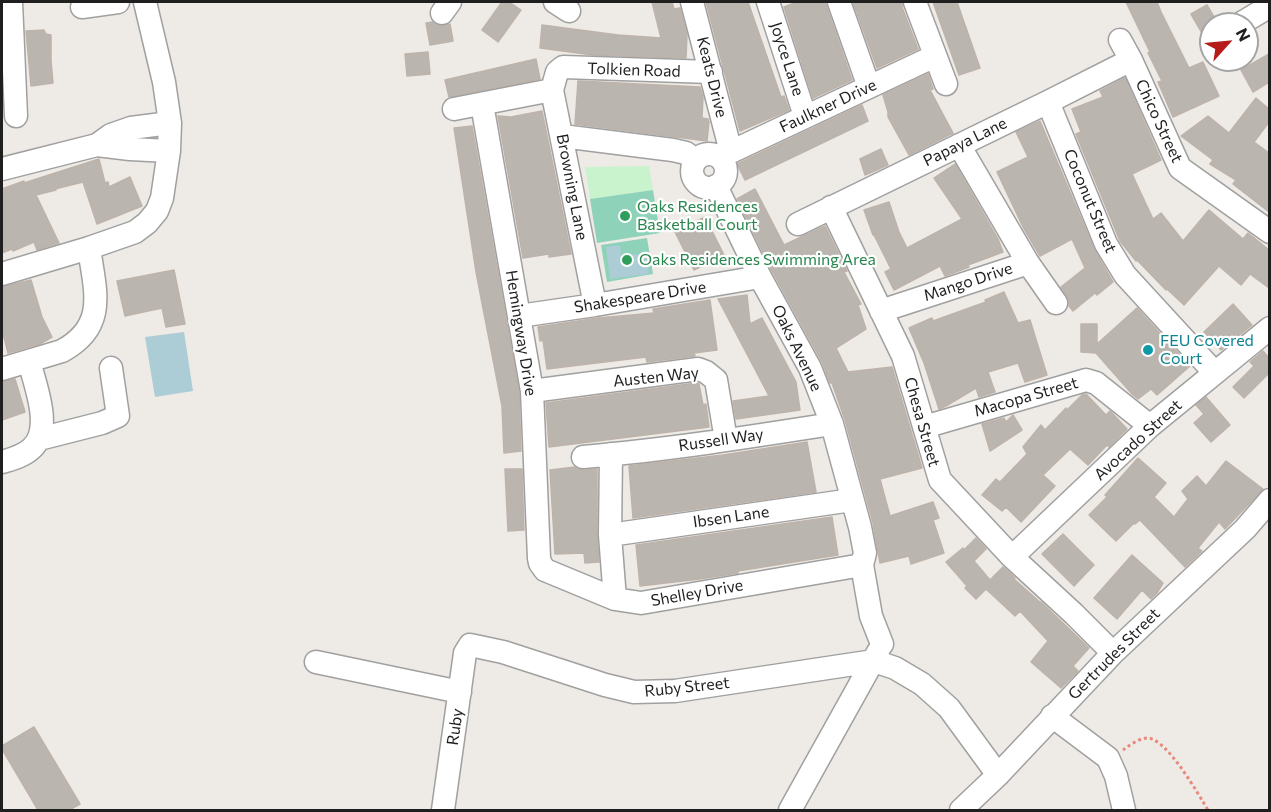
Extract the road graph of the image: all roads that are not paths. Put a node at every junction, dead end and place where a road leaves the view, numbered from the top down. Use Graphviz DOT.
graph roads {
  1 [pos="11,2"];
  2 [pos="118,2"];
  3 [pos="145,2"];
  4 [pos="692,2"];
  5 [pos="768,2"];
  6 [pos="839,2"];
  7 [pos="915,2"];
  8 [pos="82,7"];
  9 [pos="1120,40"];
  10 [pos="935,56"];
  11 [pos="7,58"];
  12 [pos="1131,60"];
  13 [pos="711,72"];
  14 [pos="555,80"];
  15 [pos="946,84"];
  16 [pos="869,87"];
  17 [pos="1048,102"];
  18 [pos="482,104"];
  19 [pos="454,109"];
  20 [pos="16,116"];
  21 [pos="805,116"];
  22 [pos="170,123"];
  23 [pos="562,136"];
  24 [pos="97,145"];
  25 [pos="959,145"];
  26 [pos="169,151"];
  27 [pos="726,155"];
  28 [pos="695,160"];
  29 [pos="2,170"];
  30 [pos="716,186"];
  31 [pos="831,207"];
  32 [pos="798,224"];
  33 [pos="1269,232"];
  34 [pos="90,248"];
  35 [pos="1028,263"];
  36 [pos="2,274"];
  37 [pos="760,277"];
  38 [pos="1056,303"];
  39 [pos="595,305"];
  40 [pos="881,311"];
  41 [pos="519,316"];
  42 [pos="1269,328"];
  43 [pos="29,361"];
  44 [pos="111,368"];
  45 [pos="2,369"];
  46 [pos="1215,373"];
  47 [pos="532,391"];
  48 [pos="832,424"];
  49 [pos="1150,426"];
  50 [pos="924,427"];
  51 [pos="39,440"];
  52 [pos="726,440"];
  53 [pos="611,454"];
  54 [pos="583,457"];
  55 [pos="2,462"];
  56 [pos="852,500"];
  57 [pos="1269,500"];
  58 [pos="610,535"];
  59 [pos="1012,557"];
  60 [pos="863,559"];
  61 [pos="540,563"];
  62 [pos="615,599"];
  63 [pos="470,645"];
  64 [pos="878,652"];
  65 [pos="1113,653"];
  66 [pos="316,662"];
  67 [pos="460,692"];
  68 [pos="1052,716"];
  69 [pos="998,775"];
  70 [pos="443,810"];
  71 [pos="790,810"];
  72 [pos="961,810"];
  73 [pos="1124,810"];
  1 -- 11 [label="street"];
  2 -- 8 [label="street"];
  3 -- 22 [label="street"];
  4 -- 13 [label="street, Keats Drive"];
  5 -- 21 [label="street, Joyce Lane"];
  6 -- 16 [label="street"];
  7 -- 10 [label="street"];
  9 -- 12 [label="street, Chico Street"];
  10 -- 15 [label="street"];
  10 -- 16 [label="street, Faulkner Drive"];
  11 -- 20 [label="street"];
  12 -- 17 [label="street, Papaya Lane"];
  12 -- 33 [label="street, Chico Street"];
  13 -- 14 [label="street, Tolkien Road"];
  13 -- 27 [label="street, Keats Drive"];
  14 -- 18 [label="street"];
  14 -- 23 [label="street, Browning Lane"];
  16 -- 21 [label="street, Faulkner Drive"];
  17 -- 25 [label="street, Papaya Lane"];
  17 -- 46 [label="street, Coconut Street"];
  18 -- 19 [label="street"];
  18 -- 41 [label="street, Hemingway Drive"];
  21 -- 27 [label="street, Faulkner Drive"];
  22 -- 24 [label="street"];
  22 -- 26 [label="street"];
  23 -- 28 [label="street"];
  23 -- 39 [label="street, Browning Lane"];
  24 -- 26 [label="street"];
  24 -- 29 [label="street"];
  25 -- 31 [label="street, Papaya Lane"];
  25 -- 35 [label="street, Mango Drive"];
  26 -- 34 [label="street"];
  27 -- 28 [label="street"];
  27 -- 30 [label="street"];
  28 -- 30 [label="street"];
  30 -- 37 [label="street, Oaks Avenue"];
  31 -- 32 [label="street, Papaya Lane"];
  31 -- 40 [label="street, Chesa Street"];
  34 -- 36 [label="street"];
  34 -- 43 [label="street"];
  35 -- 38 [label="street"];
  35 -- 40 [label="street, Mango Drive"];
  37 -- 39 [label="street, Shakespeare Drive"];
  37 -- 48 [label="street, Oaks Avenue"];
  39 -- 41 [label="street, Shakespeare Drive"];
  40 -- 50 [label="street, Chesa Street"];
  41 -- 47 [label="street, Hemingway Drive"];
  42 -- 46 [label="street, Avocado Street"];
  43 -- 45 [label="street"];
  43 -- 51 [label="street"];
  44 -- 51 [label="street"];
  46 -- 49 [label="street, Avocado Street"];
  47 -- 52 [label="street, Austen Way"];
  47 -- 61 [label="street, Hemingway Drive"];
  48 -- 52 [label="street, Russell Way"];
  48 -- 56 [label="street, Oaks Avenue"];
  49 -- 50 [label="street, Macopa Street"];
  49 -- 59 [label="street, Avocado Street"];
  50 -- 59 [label="street, Chesa Street"];
  51 -- 55 [label="street"];
  52 -- 53 [label="street, Russell Way"];
  53 -- 54 [label="street, Russell Way"];
  53 -- 58 [label="street"];
  56 -- 58 [label="street, Ibsen Lane"];
  56 -- 60 [label="street, Oaks Avenue"];
  57 -- 65 [label="street, Gertrudes Street"];
  58 -- 62 [label="street"];
  59 -- 65 [label="street, Chesa Street"];
  60 -- 62 [label="street, Shelley Drive"];
  60 -- 64 [label="street, Oaks Avenue"];
  61 -- 62 [label="street, Shelley Drive"];
  63 -- 64 [label="street, Ruby Street"];
  63 -- 67 [label="street, Ruby"];
  64 -- 69 [label="street"];
  64 -- 71 [label="street"];
  65 -- 68 [label="street, Gertrudes Street"];
  66 -- 67 [label="street"];
  67 -- 70 [label="street, Ruby"];
  68 -- 69 [label="street, Gertrudes Street"];
  68 -- 73 [label="street"];
  69 -- 72 [label="street, Gertrudes Street"];
}
